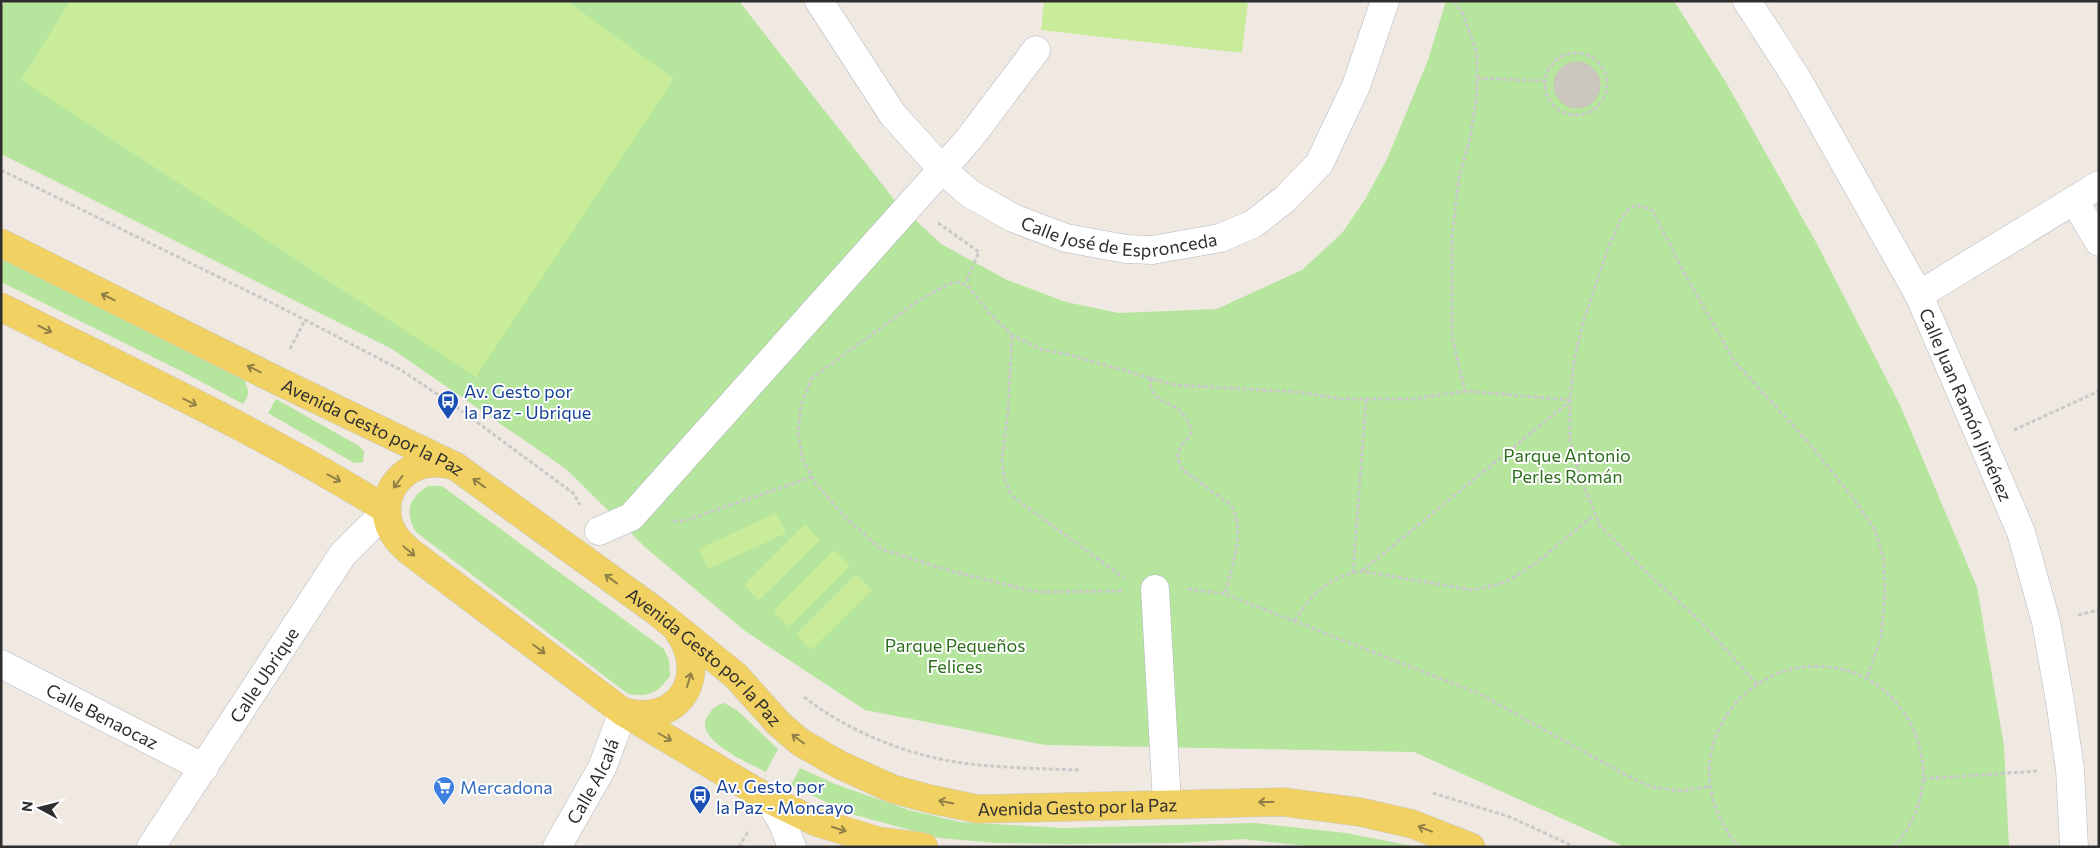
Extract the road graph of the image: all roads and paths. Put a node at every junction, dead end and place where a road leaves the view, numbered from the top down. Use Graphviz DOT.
graph roads {
  1 [pos="819,1"];
  2 [pos="1385,1"];
  3 [pos="1454,1"];
  4 [pos="1747,1"];
  5 [pos="1036,50"];
  6 [pos="1477,78"];
  7 [pos="1545,81"];
  8 [pos="1,170"];
  9 [pos="943,170"];
  10 [pos="2099,185"];
  11 [pos="2074,200"];
  12 [pos="914,203"];
  13 [pos="2099,242"];
  14 [pos="1,243"];
  15 [pos="965,284"];
  16 [pos="1919,295"];
  17 [pos="1,307"];
  18 [pos="1012,336"];
  19 [pos="1151,378"];
  20 [pos="1465,391"];
  21 [pos="2099,392"];
  22 [pos="1366,399"];
  23 [pos="1570,400"];
  24 [pos="1984,443"];
  25 [pos="455,466"];
  26 [pos="812,477"];
  27 [pos="387,510"];
  28 [pos="634,513"];
  29 [pos="1596,514"];
  30 [pos="599,531"];
  31 [pos="1361,571"];
  32 [pos="1353,573"];
  33 [pos="1148,589"];
  34 [pos="1225,594"];
  35 [pos="1295,622"];
  36 [pos="677,630"];
  37 [pos="1,664"];
  38 [pos="1867,678"];
  39 [pos="1757,684"];
  40 [pos="803,697"];
  41 [pos="623,712"];
  42 [pos="204,768"];
  43 [pos="2070,769"];
  44 [pos="1090,770"];
  45 [pos="1923,779"];
  46 [pos="1710,786"];
  47 [pos="1429,792"];
  48 [pos="767,798"];
  49 [pos="1167,803"];
  50 [pos="151,847"];
  51 [pos="557,847"];
  52 [pos="792,847"];
  53 [pos="924,847"];
  54 [pos="1471,847"];
  55 [pos="1575,847"];
  56 [pos="1739,847"];
  57 [pos="1894,847"];
  58 [pos="2074,847"];
  1 -- 9 [label="street, Calle José de Espronceda"];
  2 -- 9 [label="street, Calle José de Espronceda"];
  3 -- 6 [label="path"];
  4 -- 16 [label="street, Calle Juan Ramón Jiménez"];
  5 -- 9 [label="street"];
  6 -- 7 [label="path"];
  6 -- 20 [label="path"];
  7 -- 7 [label="path"];
  8 -- 30 [label="path"];
  9 -- 12 [label="street"];
  10 -- 11 [label="street"];
  11 -- 13 [label="street"];
  11 -- 16 [label="street"];
  12 -- 15 [label="path"];
  12 -- 28 [label="street"];
  25 -- 14 [label="main road, Avenida Gesto por la Paz, one-way"];
  15 -- 18 [label="path"];
  15 -- 26 [label="path"];
  16 -- 24 [label="street, Calle Juan Ramón Jiménez"];
  17 -- 27 [label="main road, one-way"];
  18 -- 19 [label="path"];
  18 -- 33 [label="path"];
  19 -- 22 [label="path"];
  19 -- 34 [label="path"];
  20 -- 22 [label="path"];
  20 -- 23 [label="path"];
  21 -- 24 [label="path"];
  22 -- 32 [label="path"];
  23 -- 29 [label="path"];
  23 -- 31 [label="path"];
  23 -- 38 [label="path"];
  24 -- 43 [label="street, Calle Juan Ramón Jiménez"];
  25 -- 27 [label="main road, one-way"];
  36 -- 25 [label="main road, Avenida Gesto por la Paz, one-way"];
  26 -- 28 [label="path"];
  26 -- 33 [label="path"];
  27 -- 41 [label="main road, one-way"];
  27 -- 42 [label="street, Calle Ubrique"];
  28 -- 30 [label="street"];
  29 -- 31 [label="path"];
  29 -- 39 [label="path"];
  31 -- 32 [label="path"];
  32 -- 35 [label="path"];
  33 -- 34 [label="path"];
  33 -- 49 [label="street"];
  34 -- 35 [label="path"];
  35 -- 46 [label="path"];
  41 -- 36 [label="main road, one-way"];
  49 -- 36 [label="main road, Avenida Gesto por la Paz, one-way"];
  37 -- 42 [label="street, Calle Benaocaz"];
  38 -- 39 [label="path"];
  38 -- 45 [label="path"];
  39 -- 46 [label="path"];
  40 -- 44 [label="path"];
  41 -- 48 [label="main road, one-way"];
  41 -- 51 [label="street, Calle Alcalá"];
  42 -- 50 [label="street, Calle Ubrique"];
  43 -- 45 [label="path"];
  43 -- 58 [label="street, Calle Juan Ramón Jiménez"];
  45 -- 57 [label="path"];
  46 -- 56 [label="path"];
  47 -- 55 [label="path"];
  48 -- 52 [label="street"];
  48 -- 53 [label="main road, one-way"];
  54 -- 49 [label="main road, Avenida Gesto por la Paz, one-way"];
}
